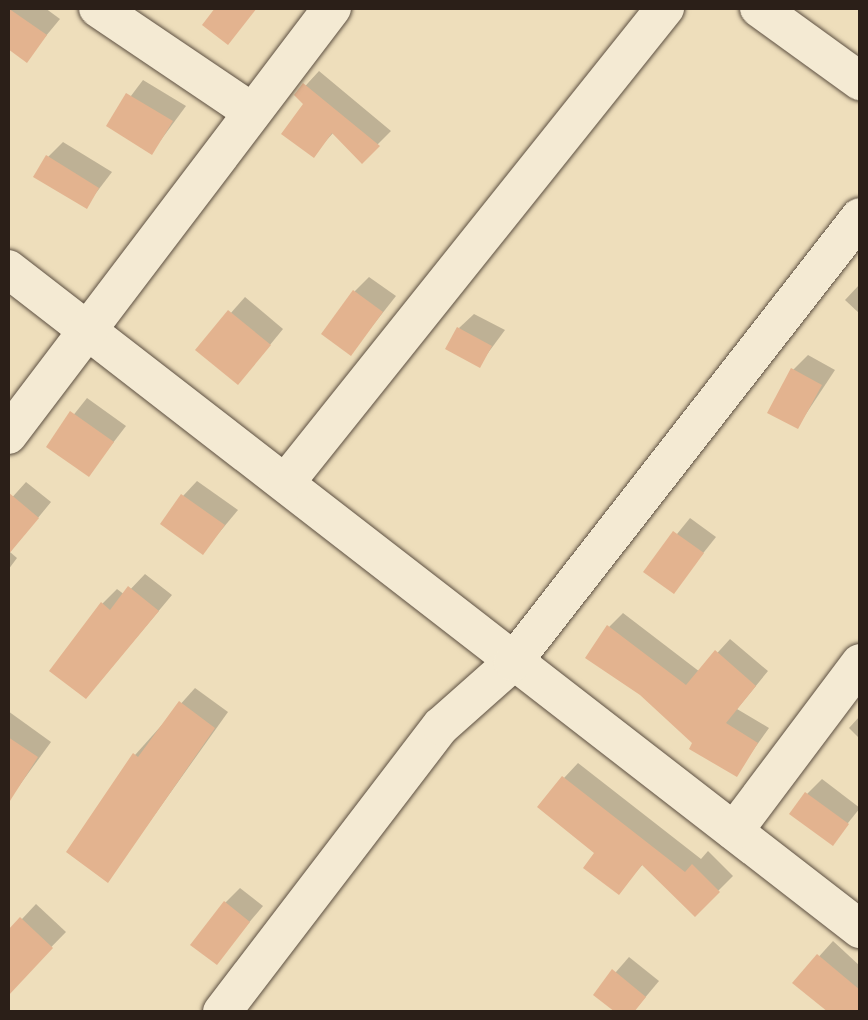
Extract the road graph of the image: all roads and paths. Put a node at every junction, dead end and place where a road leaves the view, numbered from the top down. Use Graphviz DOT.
graph roads {
  1 [pos="98,8"];
  2 [pos="332,8"];
  3 [pos="665,8"];
  4 [pos="758,8"];
  5 [pos="860,81"];
  6 [pos="252,112"];
  7 [pos="860,217"];
  8 [pos="8,269"];
  9 [pos="90,327"];
  10 [pos="8,435"];
  11 [pos="286,482"];
  12 [pos="514,662"];
  13 [pos="860,664"];
  14 [pos="734,831"];
  15 [pos="860,928"];
  16 [pos="222,1012"];
  1 -- 6 [label="street"];
  2 -- 6 [label="street"];
  3 -- 11 [label="street"];
  4 -- 5 [label="street"];
  6 -- 9 [label="street"];
  7 -- 12 [label="street"];
  8 -- 9 [label="street"];
  9 -- 10 [label="street"];
  9 -- 11 [label="street"];
  11 -- 12 [label="street"];
  12 -- 14 [label="street"];
  12 -- 16 [label="street"];
  13 -- 14 [label="street"];
  14 -- 15 [label="street"];
}
